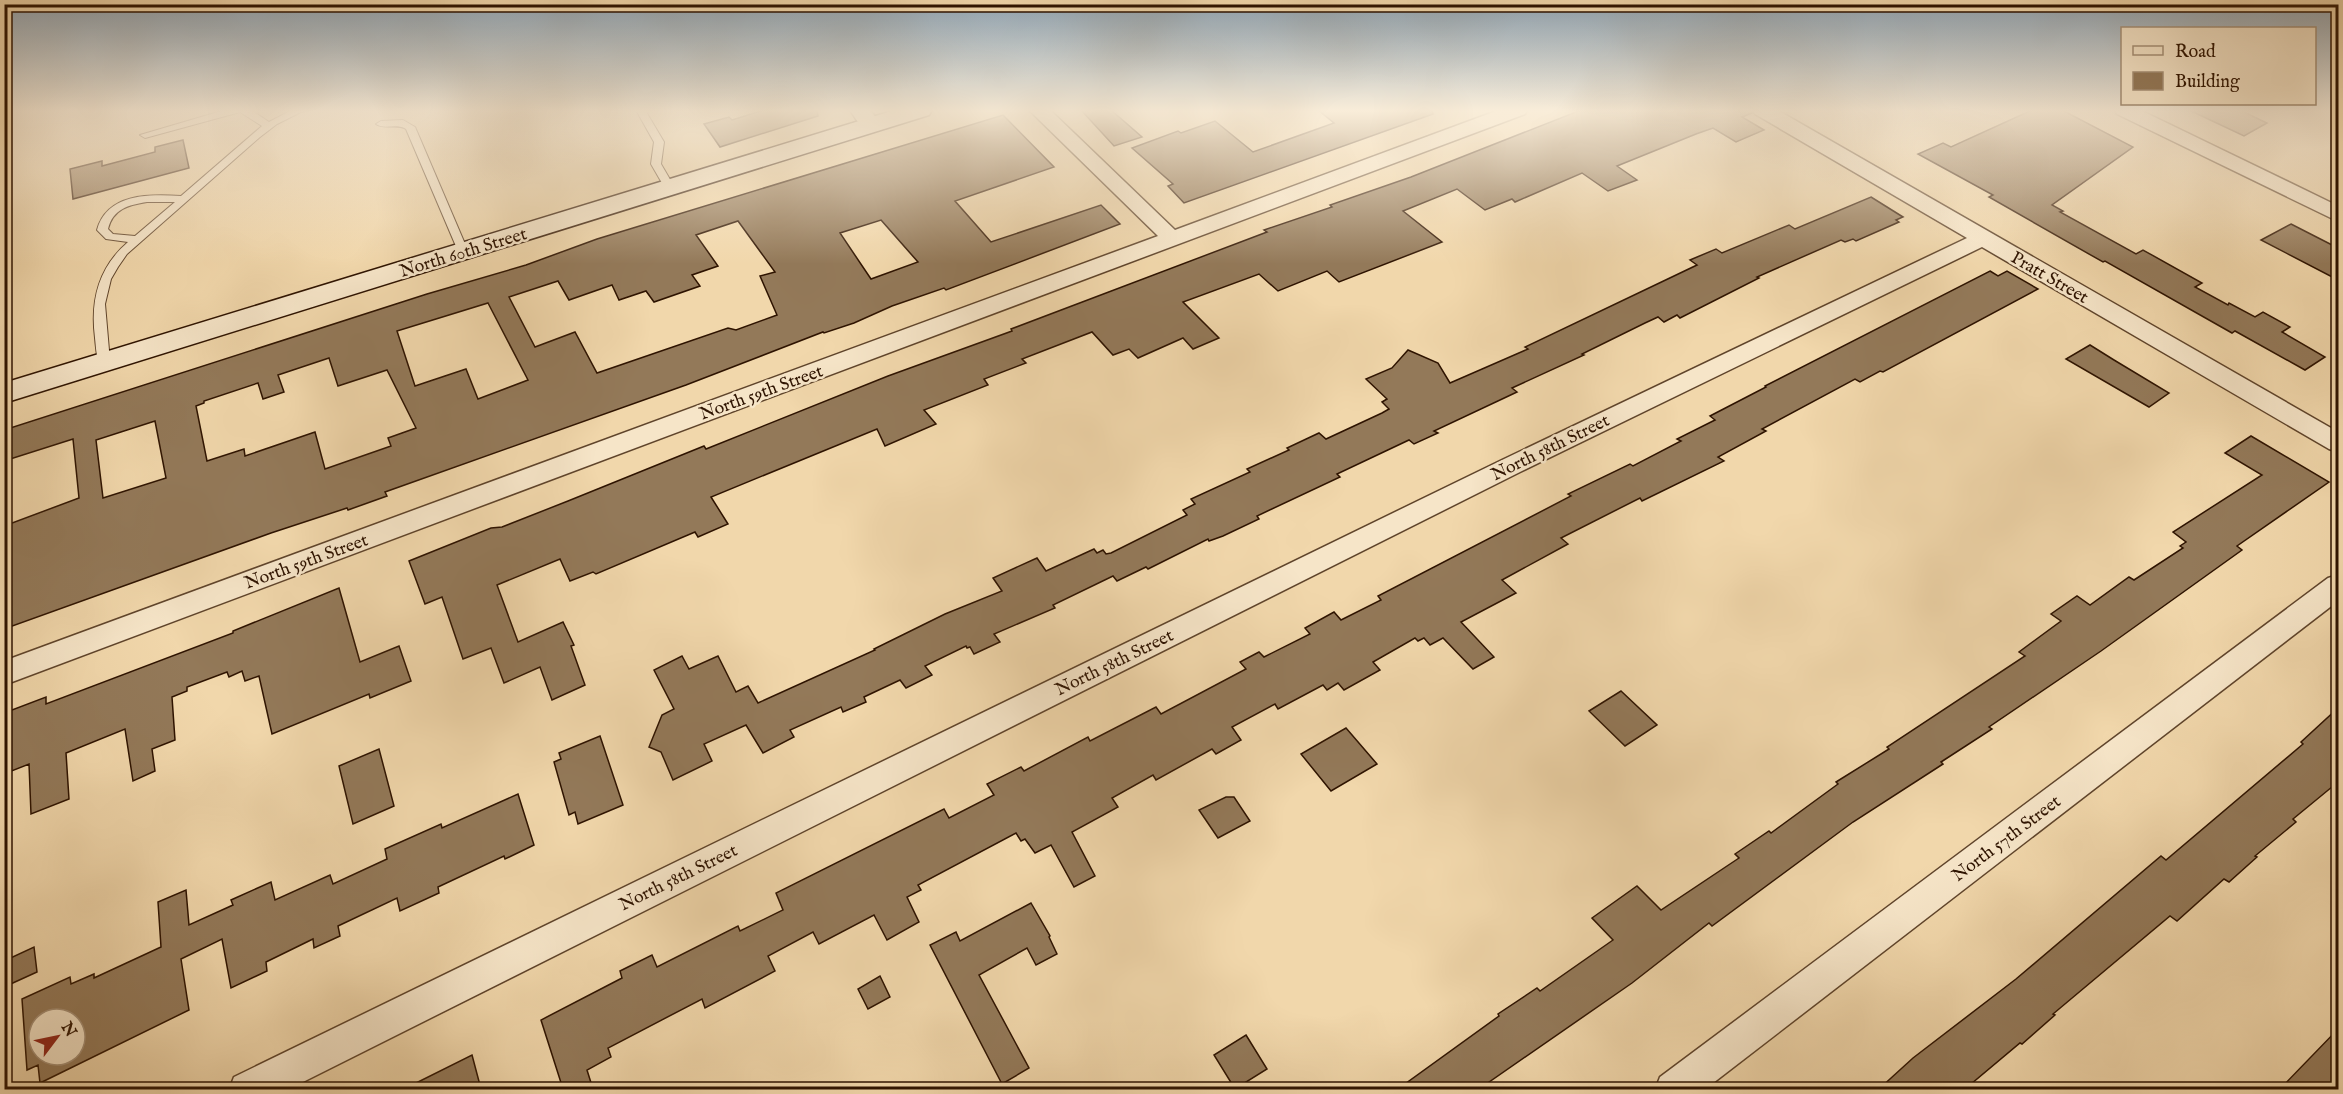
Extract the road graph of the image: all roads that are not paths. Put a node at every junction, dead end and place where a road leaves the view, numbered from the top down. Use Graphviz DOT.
graph roads {
  1 [pos="228,161"];
  2 [pos="425,161"];
  3 [pos="656,161"];
  4 [pos="745,161"];
  5 [pos="1091,161"];
  6 [pos="1383,161"];
  7 [pos="1849,161"];
  8 [pos="2228,161"];
  9 [pos="670,188"];
  10 [pos="183,199"];
  11 [pos="2338,214"];
  12 [pos="1983,238"];
  13 [pos="137,239"];
  14 [pos="1173,239"];
  15 [pos="463,251"];
  16 [pos="104,362"];
  17 [pos="4,393"];
  18 [pos="2338,443"];
  19 [pos="2338,586"];
  20 [pos="4,673"];
  21 [pos="247,1089"];
  22 [pos="1673,1089"];
  1 -- 10 [label="lane"];
  2 -- 15 [label="lane"];
  3 -- 9 [label="lane"];
  4 -- 9 [label="main road, North 60th Street"];
  5 -- 14 [label="street"];
  6 -- 14 [label="street, North 59th Street"];
  7 -- 12 [label="street, Pratt Street"];
  8 -- 11 [label="street"];
  9 -- 15 [label="main road, North 60th Street"];
  10 -- 13 [label="lane"];
  10 -- 13 [label="lane"];
  12 -- 18 [label="street, Pratt Street"];
  12 -- 21 [label="street, North 58th Street"];
  13 -- 16 [label="lane"];
  14 -- 20 [label="street, North 59th Street"];
  15 -- 16 [label="main road, North 60th Street"];
  16 -- 17 [label="main road, North 60th Street"];
  19 -- 22 [label="street, North 57th Street"];
}
